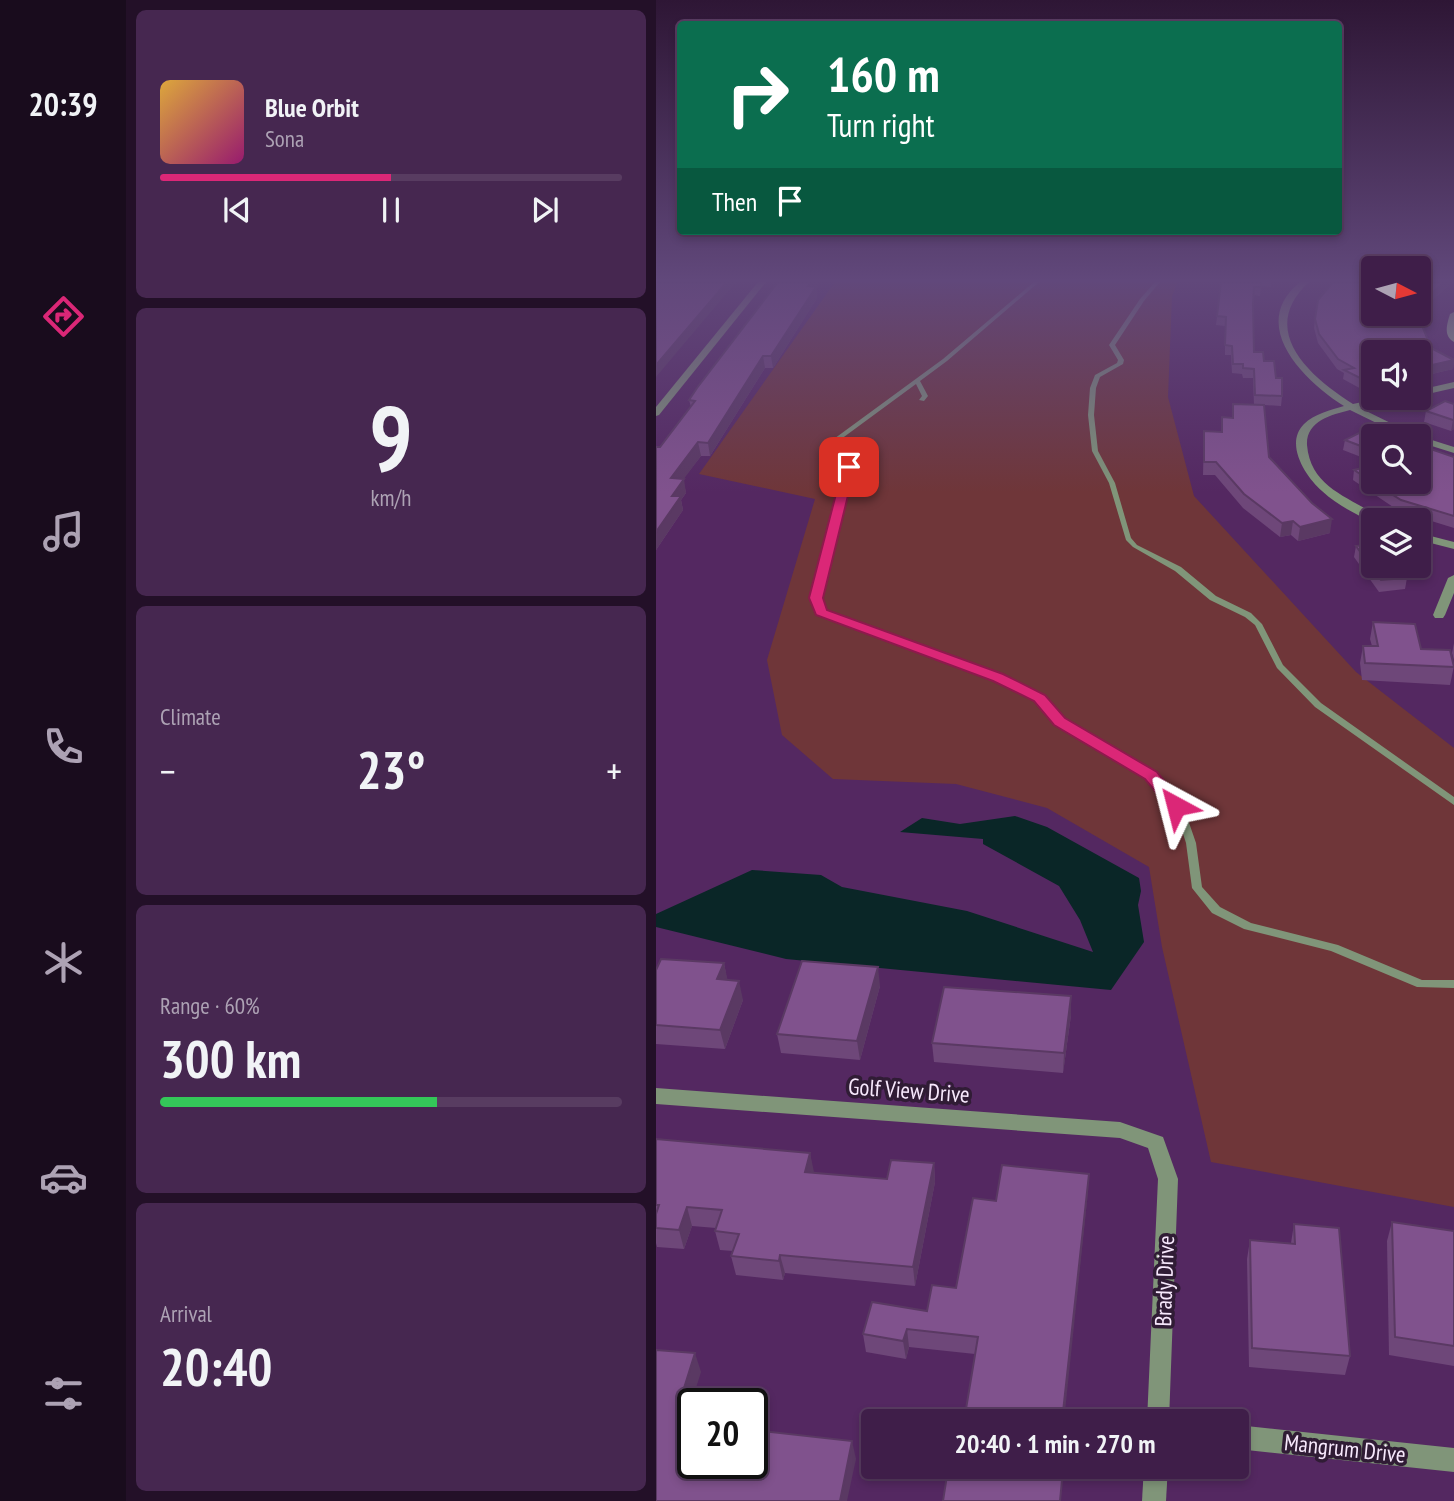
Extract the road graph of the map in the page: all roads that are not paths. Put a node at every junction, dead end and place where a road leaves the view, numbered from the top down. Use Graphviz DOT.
graph roads {
  1 [pos="705,352"];
  2 [pos="955,352"];
  3 [pos="1117,352"];
  4 [pos="1292,352"];
  5 [pos="917,381"];
  6 [pos="1454,385"];
  7 [pos="1431,390"];
  8 [pos="922,400"];
  9 [pos="1361,406"];
  10 [pos="1354,408"];
  11 [pos="656,413"];
  12 [pos="1387,424"];
  13 [pos="1431,443"];
  14 [pos="1454,450"];
  15 [pos="1361,511"];
  16 [pos="1431,539"];
  17 [pos="1454,546"];
  18 [pos="1454,578"];
  19 [pos="1439,615"];
  20 [pos="1454,802"];
  21 [pos="1454,984"];
  22 [pos="656,1096"];
  23 [pos="1156,1143"];
  24 [pos="1158,1409"];
  25 [pos="1249,1438"];
  26 [pos="1454,1460"];
  27 [pos="1155,1479"];
  28 [pos="1154,1501"];
  1 -- 11 [label="street"];
  2 -- 5 [label="lane"];
  3 -- 20 [label="lane"];
  4 -- 10 [label="street"];
  5 -- 8 [label="lane"];
  5 -- 21 [label="lane"];
  6 -- 7 [label="street"];
  9 -- 10 [label="street"];
  10 -- 12 [label="street"];
  10 -- 15 [label="street"];
  13 -- 14 [label="street"];
  16 -- 17 [label="street"];
  18 -- 19 [label="street"];
  22 -- 23 [label="street, Golf View Drive"];
  23 -- 24 [label="street, Brady Drive"];
  25 -- 26 [label="street, Mangrum Drive"];
  27 -- 28 [label="street"];
}
